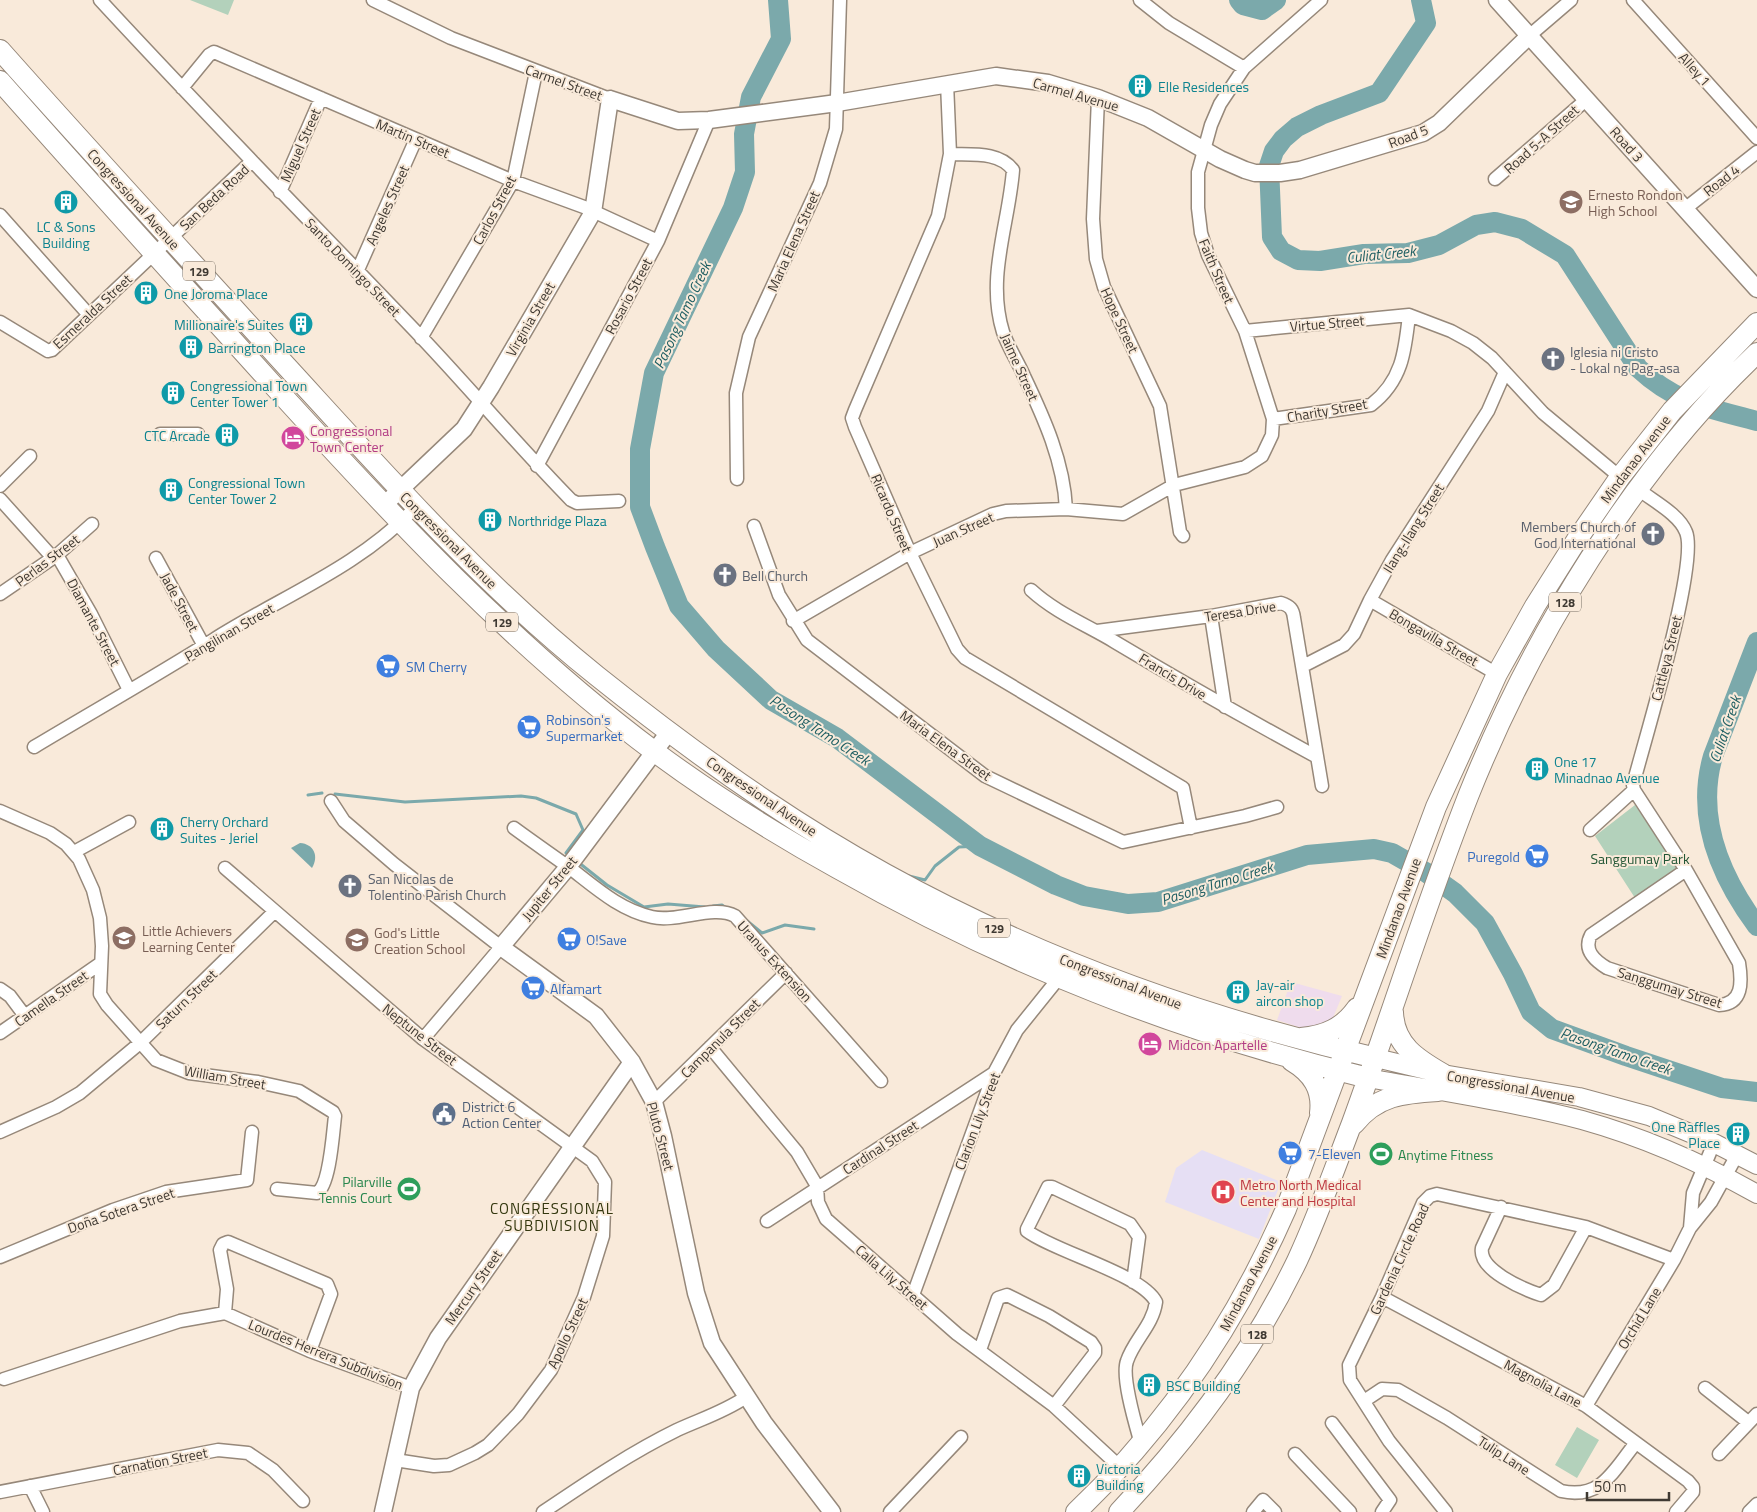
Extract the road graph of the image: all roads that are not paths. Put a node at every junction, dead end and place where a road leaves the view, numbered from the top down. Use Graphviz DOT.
graph roads {
  1 [pos="100,0"];
  2 [pos="373,0"];
  3 [pos="840,0"];
  4 [pos="1140,0"];
  5 [pos="1321,0"];
  6 [pos="1497,0"];
  7 [pos="1571,0"];
  8 [pos="1633,0"];
  9 [pos="1529,36"];
  10 [pos="0,50"];
  11 [pos="1244,68"];
  12 [pos="536,72"];
  13 [pos="0,82"];
  14 [pos="947,83"];
  15 [pos="182,88"];
  16 [pos="321,98"];
  17 [pos="1098,98"];
  18 [pos="610,99"];
  19 [pos="1587,99"];
  20 [pos="837,103"];
  21 [pos="765,114"];
  22 [pos="709,120"];
  23 [pos="1757,138"];
  24 [pos="416,139"];
  25 [pos="1203,149"];
  26 [pos="1757,152"];
  27 [pos="950,154"];
  28 [pos="252,161"];
  29 [pos="1255,173"];
  30 [pos="1495,179"];
  31 [pos="513,181"];
  32 [pos="280,192"];
  33 [pos="1686,208"];
  34 [pos="593,212"];
  35 [pos="0,216"];
  36 [pos="170,238"];
  37 [pos="658,241"];
  38 [pos="153,253"];
  39 [pos="357,272"];
  40 [pos="1757,288"];
  41 [pos="85,311"];
  42 [pos="1409,315"];
  43 [pos="0,322"];
  44 [pos="1757,323"];
  45 [pos="1245,331"];
  46 [pos="421,338"];
  47 [pos="1757,353"];
  48 [pos="1505,372"];
  49 [pos="1711,383"];
  50 [pos="480,403"];
  51 [pos="1273,420"];
  52 [pos="160,434"];
  53 [pos="198,434"];
  54 [pos="30,456"];
  55 [pos="537,466"];
  56 [pos="1620,477"];
  57 [pos="737,479"];
  58 [pos="1174,485"];
  59 [pos="0,486"];
  60 [pos="1638,489"];
  61 [pos="400,490"];
  62 [pos="0,499"];
  63 [pos="619,501"];
  64 [pos="384,505"];
  65 [pos="416,507"];
  66 [pos="1066,510"];
  67 [pos="401,523"];
  68 [pos="92,524"];
  69 [pos="754,526"];
  70 [pos="1183,536"];
  71 [pos="910,553"];
  72 [pos="55,557"];
  73 [pos="156,558"];
  74 [pos="1032,590"];
  75 [pos="0,594"];
  76 [pos="1370,600"];
  77 [pos="1211,616"];
  78 [pos="793,621"];
  79 [pos="1097,631"];
  80 [pos="204,646"];
  81 [pos="1303,666"];
  82 [pos="1497,674"];
  83 [pos="129,690"];
  84 [pos="1225,707"];
  85 [pos="1474,721"];
  86 [pos="669,732"];
  87 [pos="1495,734"];
  88 [pos="34,747"];
  89 [pos="654,752"];
  90 [pos="1317,757"];
  91 [pos="1322,786"];
  92 [pos="1634,790"];
  93 [pos="331,801"];
  94 [pos="1277,807"];
  95 [pos="0,811"];
  96 [pos="129,822"];
  97 [pos="514,828"];
  98 [pos="1191,828"];
  99 [pos="1590,830"];
  100 [pos="74,852"];
  101 [pos="568,867"];
  102 [pos="225,868"];
  103 [pos="1686,870"];
  104 [pos="274,912"];
  105 [pos="501,947"];
  106 [pos="101,962"];
  107 [pos="1062,970"];
  108 [pos="786,973"];
  109 [pos="0,989"];
  110 [pos="1364,998"];
  111 [pos="1393,1009"];
  112 [pos="25,1016"];
  113 [pos="0,1033"];
  114 [pos="422,1039"];
  115 [pos="1296,1039"];
  116 [pos="140,1043"];
  117 [pos="710,1047"];
  118 [pos="1345,1051"];
  119 [pos="1284,1056"];
  120 [pos="1376,1058"];
  121 [pos="632,1062"];
  122 [pos="1338,1071"];
  123 [pos="994,1073"];
  124 [pos="1368,1078"];
  125 [pos="881,1081"];
  126 [pos="1441,1082"];
  127 [pos="654,1102"];
  128 [pos="1318,1125"];
  129 [pos="1350,1129"];
  130 [pos="0,1132"];
  131 [pos="252,1132"];
  132 [pos="1714,1143"];
  133 [pos="574,1147"];
  134 [pos="1737,1155"];
  135 [pos="1704,1166"];
  136 [pos="1757,1166"];
  137 [pos="1725,1176"];
  138 [pos="817,1186"];
  139 [pos="277,1189"];
  140 [pos="1757,1194"];
  141 [pos="1501,1207"];
  142 [pos="767,1221"];
  143 [pos="1586,1227"];
  144 [pos="1690,1228"];
  145 [pos="0,1257"];
  146 [pos="1674,1260"];
  147 [pos="1133,1282"];
  148 [pos="913,1296"];
  149 [pos="1382,1297"];
  150 [pos="225,1313"];
  151 [pos="980,1350"];
  152 [pos="310,1351"];
  153 [pos="4,1379"];
  154 [pos="411,1388"];
  155 [pos="1705,1388"];
  156 [pos="746,1396"];
  157 [pos="1364,1401"];
  158 [pos="1054,1406"];
  159 [pos="1586,1406"];
  160 [pos="1752,1418"];
  161 [pos="1332,1423"];
  162 [pos="961,1436"];
  163 [pos="1141,1444"];
  164 [pos="1636,1444"];
  165 [pos="1295,1454"];
  166 [pos="1719,1454"];
  167 [pos="395,1460"];
  168 [pos="1120,1467"];
  169 [pos="30,1486"];
  170 [pos="0,1492"];
  171 [pos="1092,1497"];
  172 [pos="303,1501"];
  173 [pos="1757,1504"];
  174 [pos="43,1512"];
  175 [pos="383,1512"];
  176 [pos="543,1512"];
  177 [pos="832,1512"];
  178 [pos="890,1512"];
  179 [pos="1076,1512"];
  180 [pos="1106,1512"];
  181 [pos="1119,1512"];
  182 [pos="1253,1512"];
  183 [pos="1275,1512"];
  184 [pos="1350,1512"];
  185 [pos="1382,1512"];
  186 [pos="1446,1512"];
  187 [pos="1676,1512"];
  188 [pos="1748,1512"];
  1 -- 15 [label="street, Santo Domingo Street"];
  2 -- 12 [label="street, Carmel Street"];
  3 -- 20 [label="street, Maria Elena Street"];
  4 -- 11 [label="street"];
  5 -- 11 [label="street, Faith Street"];
  6 -- 9 [label="street, Road 3"];
  7 -- 9 [label="street"];
  8 -- 23 [label="street, Alley 1"];
  9 -- 19 [label="street, Road 3"];
  9 -- 29 [label="street, Road 5"];
  10 -- 36 [label="main road, Congressional Avenue / 129"];
  11 -- 25 [label="street, Faith Street"];
  12 -- 18 [label="street, Carmel Street"];
  12 -- 31 [label="street, Carlos Street"];
  13 -- 38 [label="main road, Congressional Avenue / 129"];
  14 -- 17 [label="street, Carmel Avenue"];
  14 -- 20 [label="street, Carmel Avenue"];
  14 -- 27 [label="street, Ricardo Street"];
  15 -- 16 [label="street, Martin Street"];
  15 -- 28 [label="street, Santo Domingo Street"];
  16 -- 24 [label="street, Martin Street"];
  16 -- 32 [label="street, Miguel Street"];
  17 -- 25 [label="street, Carmel Avenue"];
  17 -- 58 [label="street, Hope Street"];
  18 -- 22 [label="street, Carmel Street"];
  18 -- 34 [label="street, Virginia Street"];
  19 -- 30 [label="street, Road 5-A Street"];
  19 -- 33 [label="street, Road 3"];
  20 -- 21 [label="street, Carmel Avenue"];
  20 -- 57 [label="street, Maria Elena Street"];
  21 -- 22 [label="street, Carmel Street"];
  22 -- 37 [label="street, Rosario Street"];
  24 -- 31 [label="street, Martin Street"];
  24 -- 39 [label="street, Angeles Street"];
  25 -- 29 [label="street, Carmel Avenue"];
  25 -- 45 [label="street, Faith Street"];
  26 -- 33 [label="street, Road 4"];
  27 -- 66 [label="street, Jaime Street"];
  27 -- 71 [label="street, Ricardo Street"];
  28 -- 32 [label="street, Santo Domingo Street"];
  28 -- 36 [label="street, San Beda Road"];
  31 -- 34 [label="street, Martin Street"];
  31 -- 46 [label="street, Carlos Street"];
  32 -- 39 [label="street, Santo Domingo Street"];
  33 -- 40 [label="street, Road 3"];
  34 -- 37 [label="street, Martin Street"];
  34 -- 50 [label="street, Virginia Street"];
  35 -- 41 [label="street"];
  36 -- 38 [label="street, San Beda Road"];
  36 -- 61 [label="main road, Congressional Avenue / 129"];
  37 -- 55 [label="street, Rosario Street"];
  38 -- 41 [label="street, Esmeralda Street"];
  38 -- 64 [label="main road, Congressional Avenue / 129"];
  39 -- 46 [label="street, Santo Domingo Street"];
  41 -- 43 [label="street, Esmeralda Street"];
  42 -- 45 [label="street, Virtue Street"];
  42 -- 48 [label="street"];
  42 -- 51 [label="street, Charity Street"];
  44 -- 49 [label="main road, Mindanao Avenue / 128"];
  45 -- 51 [label="street, Faith Street"];
  46 -- 50 [label="street, Santo Domingo Street"];
  47 -- 49 [label="main road, Mindanao Avenue / 128"];
  48 -- 56 [label="street"];
  48 -- 76 [label="street, Ilang-Ilang Street"];
  49 -- 56 [label="main road, Mindanao Avenue / 128"];
  49 -- 60 [label="main road, Mindanao Avenue / 128"];
  50 -- 55 [label="street, Santo Domingo Street"];
  50 -- 61 [label="street, Virginia Street"];
  51 -- 58 [label="street, Faith Street"];
  52 -- 53 [label="street"];
  54 -- 59 [label="street"];
  55 -- 63 [label="street, Santo Domingo Street"];
  56 -- 82 [label="main road, Mindanao Avenue / 128"];
  58 -- 66 [label="street, Juan Street"];
  58 -- 70 [label="street, Hope Street"];
  60 -- 87 [label="main road, Mindanao Avenue / 128"];
  60 -- 92 [label="street, Cattleya Street"];
  61 -- 64 [label="street, Virginia Street"];
  61 -- 65 [label="main road, Congressional Avenue / 129"];
  62 -- 72 [label="street, Diamante Street"];
  64 -- 67 [label="main road, Congressional Avenue / 129"];
  65 -- 67 [label="street, Pangilinan Street"];
  65 -- 86 [label="main road, Congressional Avenue / 129"];
  66 -- 71 [label="street, Juan Street"];
  67 -- 80 [label="street, Pangilinan Street"];
  67 -- 89 [label="main road, Congressional Avenue / 129"];
  68 -- 72 [label="street, Perlas Street"];
  69 -- 78 [label="street, Maria Elena Street"];
  71 -- 78 [label="street, Juan Street"];
  71 -- 98 [label="street, Ricardo Street"];
  72 -- 75 [label="street, Perlas Street"];
  72 -- 83 [label="street, Diamante Street"];
  73 -- 80 [label="street, Jade Street"];
  74 -- 79 [label="street, Francis Drive"];
  76 -- 81 [label="street, Ilang-Ilang Street"];
  76 -- 82 [label="street, Bongavilla Street"];
  77 -- 79 [label="street, Teresa Drive"];
  77 -- 81 [label="street, Teresa Drive"];
  77 -- 84 [label="street"];
  78 -- 98 [label="street, Maria Elena Street"];
  79 -- 84 [label="street, Francis Drive"];
  80 -- 83 [label="street, Pangilinan Street"];
  81 -- 90 [label="street, Teresa Drive"];
  82 -- 85 [label="main road, Mindanao Avenue / 128"];
  83 -- 88 [label="street, Pangilinan Street"];
  84 -- 90 [label="street, Francis Drive"];
  85 -- 87 [label="main road"];
  85 -- 110 [label="main road, Mindanao Avenue / 128"];
  86 -- 89 [label="street, Jupiter Street"];
  86 -- 107 [label="main road, Congressional Avenue / 129"];
  87 -- 111 [label="main road, Mindanao Avenue / 128"];
  89 -- 101 [label="street, Jupiter Street"];
  89 -- 107 [label="main road, Congressional Avenue / 129"];
  90 -- 91 [label="street, Teresa Drive"];
  92 -- 99 [label="street"];
  92 -- 103 [label="street, Sanggumay Street"];
  93 -- 105 [label="street, Pluto Street"];
  94 -- 98 [label="street, Maria Elena Street"];
  95 -- 100 [label="street, William Street"];
  96 -- 100 [label="street"];
  97 -- 101 [label="street, Uranus Extension"];
  100 -- 106 [label="street, William Street"];
  101 -- 105 [label="street, Jupiter Street"];
  101 -- 108 [label="street, Uranus Extension"];
  102 -- 104 [label="street, Neptune Street"];
  103 -- 103 [label="street, Sanggumay Street"];
  104 -- 114 [label="street, Neptune Street"];
  104 -- 116 [label="street, Saturn Street"];
  105 -- 114 [label="street, Jupiter Street"];
  105 -- 121 [label="street, Pluto Street"];
  106 -- 112 [label="street, Camella Street"];
  106 -- 116 [label="street, William Street"];
  107 -- 115 [label="main road, Congressional Avenue / 129"];
  107 -- 119 [label="main road, Congressional Avenue / 129"];
  107 -- 123 [label="street, Clarion Lily Street"];
  108 -- 117 [label="street, Campanula Street"];
  108 -- 125 [label="street, Uranus Extension"];
  109 -- 112 [label="street"];
  110 -- 115 [label="main road"];
  110 -- 118 [label="main road, Mindanao Avenue / 128"];
  111 -- 120 [label="main road, Mindanao Avenue / 128"];
  111 -- 126 [label="main road"];
  112 -- 113 [label="street, Camella Street"];
  114 -- 133 [label="street, Neptune Street"];
  115 -- 118 [label="main road, Congressional Avenue / 129"];
  116 -- 130 [label="street, Saturn Street"];
  116 -- 139 [label="street, William Street"];
  117 -- 127 [label="street, Campanula Street"];
  117 -- 138 [label="street, Calla Lily Street"];
  118 -- 120 [label="main road, Congressional Avenue / 129"];
  118 -- 122 [label="main road, Mindanao Avenue / 128"];
  119 -- 122 [label="main road, Congressional Avenue / 129"];
  119 -- 128 [label="main road"];
  120 -- 124 [label="main road, Mindanao Avenue / 128"];
  120 -- 126 [label="main road, Congressional Avenue / 129"];
  121 -- 127 [label="street, Pluto Street"];
  121 -- 133 [label="street, Mercury Street"];
  122 -- 124 [label="main road, Congressional Avenue / 129"];
  122 -- 128 [label="main road, Mindanao Avenue / 128"];
  123 -- 138 [label="street, Cardinal Street"];
  123 -- 148 [label="street, Clarion Lily Street"];
  124 -- 126 [label="main road, Congressional Avenue / 129"];
  124 -- 129 [label="main road, Mindanao Avenue / 128"];
  126 -- 129 [label="main road"];
  126 -- 132 [label="main road, Congressional Avenue / 129"];
  126 -- 135 [label="main road, Congressional Avenue / 129"];
  127 -- 156 [label="street, Pluto Street"];
  128 -- 163 [label="main road, Mindanao Avenue / 128"];
  129 -- 181 [label="main road, Mindanao Avenue / 128"];
  131 -- 145 [label="street, Doña Sotera Street"];
  132 -- 134 [label="main road, Congressional Avenue / 129"];
  132 -- 135 [label="street, Orchid Lane"];
  133 -- 154 [label="street, Mercury Street"];
  133 -- 167 [label="street, Apollo Street"];
  134 -- 136 [label="main road, Congressional Avenue / 129"];
  134 -- 137 [label="street, Orchid Lane"];
  135 -- 137 [label="main road, Congressional Avenue / 129"];
  135 -- 144 [label="street, Orchid Lane"];
  137 -- 140 [label="main road, Congressional Avenue / 129"];
  137 -- 144 [label="street, Orchid Lane"];
  138 -- 142 [label="street, Cardinal Street"];
  138 -- 148 [label="street, Calla Lily Street"];
  141 -- 143 [label="street, Gardenia Circle Road"];
  141 -- 143 [label="street"];
  141 -- 149 [label="street, Gardenia Circle Road"];
  143 -- 146 [label="street, Gardenia Circle Road"];
  144 -- 146 [label="street, Orchid Lane"];
  146 -- 159 [label="street, Orchid Lane"];
  147 -- 147 [label="street"];
  147 -- 163 [label="street"];
  148 -- 151 [label="street, Calla Lily Street"];
  149 -- 157 [label="street, Gardenia Circle Road"];
  149 -- 159 [label="street, Magnolia Lane"];
  150 -- 152 [label="street, Lourdes Herrera Subdivision"];
  150 -- 152 [label="street"];
  150 -- 153 [label="street"];
  151 -- 158 [label="street, Calla Lily Street"];
  151 -- 158 [label="street"];
  152 -- 154 [label="street, Lourdes Herrera Subdivision"];
  154 -- 167 [label="street, Mercury Street"];
  155 -- 160 [label="street"];
  156 -- 176 [label="street"];
  156 -- 177 [label="street, Pluto Street"];
  157 -- 164 [label="street, Tulip Lane"];
  157 -- 186 [label="street, Gardenia Circle Road"];
  158 -- 168 [label="street, Calla Lily Street"];
  159 -- 164 [label="street, Magnolia Lane"];
  160 -- 166 [label="street"];
  161 -- 185 [label="street"];
  162 -- 178 [label="street"];
  163 -- 168 [label="main road, Mindanao Avenue / 128"];
  164 -- 187 [label="street, Magnolia Lane"];
  165 -- 184 [label="street"];
  167 -- 175 [label="street, Mercury Street"];
  168 -- 171 [label="main road, Mindanao Avenue / 128"];
  169 -- 170 [label="street, Carnation Street"];
  169 -- 172 [label="street, Carnation Street"];
  169 -- 174 [label="street"];
  171 -- 179 [label="main road, Mindanao Avenue / 128"];
  171 -- 180 [label="main road"];
  173 -- 188 [label="street"];
  182 -- 183 [label="street"];
}
